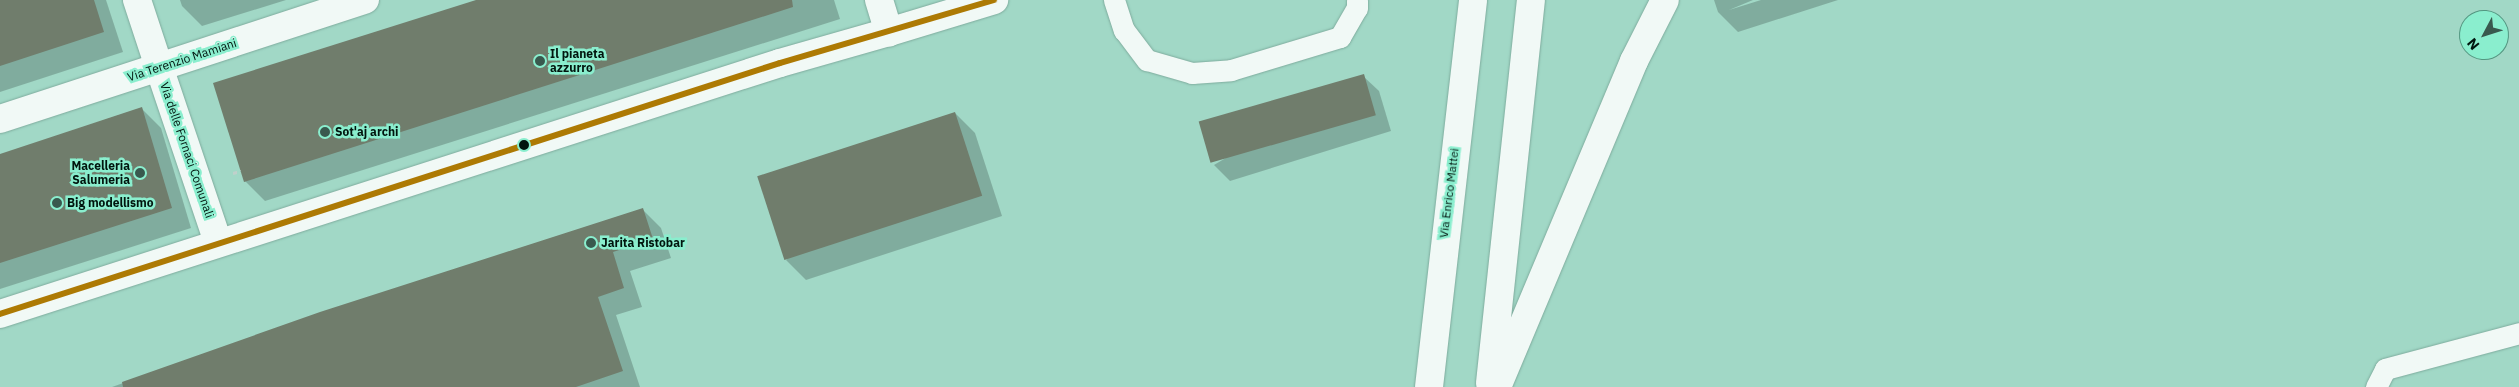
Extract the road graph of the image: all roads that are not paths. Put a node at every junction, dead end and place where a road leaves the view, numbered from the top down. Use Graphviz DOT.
graph roads {
  1 [pos="137,0"];
  2 [pos="365,0"];
  3 [pos="879,0"];
  4 [pos="994,0"];
  5 [pos="1114,0"];
  6 [pos="1357,0"];
  7 [pos="1473,0"];
  8 [pos="1531,0"];
  9 [pos="1665,0"];
  10 [pos="965,4"];
  11 [pos="889,32"];
  12 [pos="159,67"];
  13 [pos="0,119"];
  14 [pos="218,242"];
  15 [pos="0,314"];
  16 [pos="2519,333"];
  17 [pos="1429,387"];
  18 [pos="1489,387"];
  19 [pos="1497,387"];
  20 [pos="2376,387"];
  1 -- 12 [label="main road, Via delle Fornaci Comunali"];
  2 -- 12 [label="main road, Via Terenzio Mamiani"];
  3 -- 11 [label="main road"];
  4 -- 10 [label="main road"];
  5 -- 6 [label="lane"];
  7 -- 17 [label="main road, Via Enrico Mattei"];
  8 -- 18 [label="main road"];
  9 -- 19 [label="main road"];
  10 -- 11 [label="main road"];
  11 -- 14 [label="main road"];
  12 -- 13 [label="main road, Via Terenzio Mamiani"];
  12 -- 14 [label="main road, Via delle Fornaci Comunali"];
  14 -- 15 [label="main road"];
  16 -- 20 [label="lane"];
}
